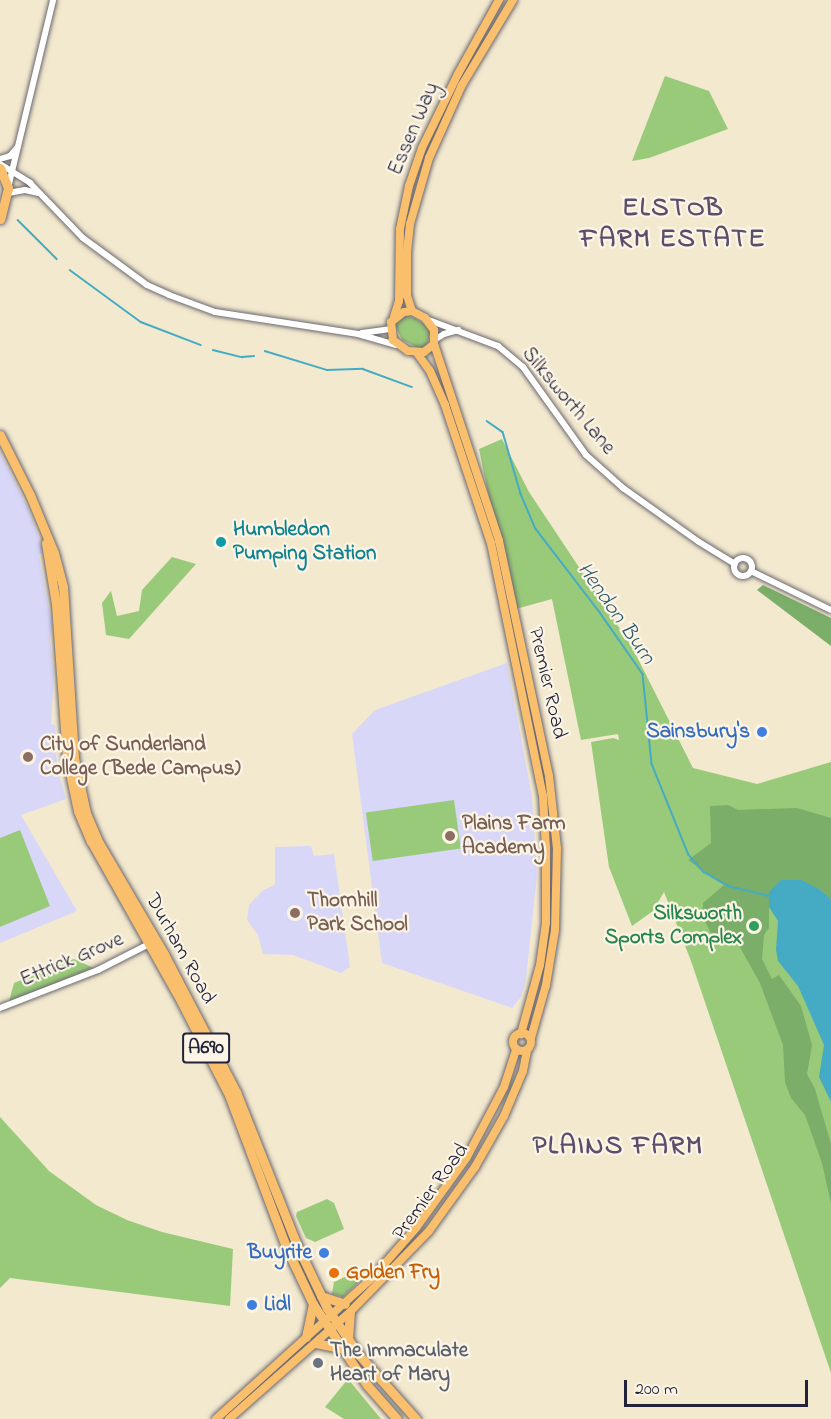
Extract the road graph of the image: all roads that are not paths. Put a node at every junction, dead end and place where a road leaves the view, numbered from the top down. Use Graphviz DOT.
graph roads {
  1 [pos="53,0"];
  2 [pos="499,0"];
  3 [pos="513,0"];
  4 [pos="18,148"];
  5 [pos="0,164"];
  6 [pos="14,172"];
  7 [pos="8,190"];
  8 [pos="38,193"];
  9 [pos="0,219"];
  10 [pos="412,311"];
  11 [pos="394,317"];
  12 [pos="425,318"];
  13 [pos="390,329"];
  14 [pos="459,330"];
  15 [pos="358,334"];
  16 [pos="435,342"];
  17 [pos="402,347"];
  18 [pos="417,353"];
  19 [pos="0,435"];
  20 [pos="735,564"];
  21 [pos="751,571"];
  22 [pos="831,610"];
  23 [pos="153,942"];
  24 [pos="0,1008"];
  25 [pos="520,1034"];
  26 [pos="531,1038"];
  27 [pos="516,1049"];
  28 [pos="526,1050"];
  29 [pos="278,1211"];
  30 [pos="321,1296"];
  31 [pos="313,1304"];
  32 [pos="348,1308"];
  33 [pos="332,1315"];
  34 [pos="323,1322"];
  35 [pos="337,1324"];
  36 [pos="329,1331"];
  37 [pos="306,1337"];
  38 [pos="316,1343"];
  39 [pos="344,1344"];
  40 [pos="216,1419"];
  41 [pos="229,1419"];
  42 [pos="397,1419"];
  43 [pos="416,1419"];
  1 -- 4 [label="street"];
  2 -- 11 [label="main road, Essen Way"];
  3 -- 10 [label="main road, Essen Way"];
  4 -- 5 [label="street"];
  4 -- 6 [label="street"];
  5 -- 6 [label="street"];
  5 -- 7 [label="highway"];
  6 -- 7 [label="street"];
  6 -- 8 [label="street"];
  7 -- 8 [label="street"];
  7 -- 9 [label="highway"];
  8 -- 15 [label="street"];
  10 -- 11 [label="main road"];
  10 -- 12 [label="main road"];
  11 -- 13 [label="main road"];
  12 -- 14 [label="street, Silksworth Lane"];
  12 -- 16 [label="main road, Premier Road"];
  13 -- 15 [label="street"];
  13 -- 17 [label="main road"];
  14 -- 16 [label="street"];
  14 -- 20 [label="street, Silksworth Lane"];
  15 -- 17 [label="street"];
  16 -- 18 [label="main road"];
  16 -- 26 [label="main road, Premier Road"];
  17 -- 18 [label="main road"];
  18 -- 25 [label="main road, Premier Road"];
  19 -- 23 [label="highway, Durham Road / A690"];
  20 -- 21 [label="street, Silksworth Lane"];
  20 -- 21 [label="street, Silksworth Lane"];
  21 -- 22 [label="street, Silksworth Lane"];
  23 -- 24 [label="street, Ettrick Grove"];
  23 -- 29 [label="highway, Durham Road / A690"];
  25 -- 26 [label="main road"];
  25 -- 27 [label="main road"];
  26 -- 28 [label="main road"];
  27 -- 28 [label="main road"];
  27 -- 32 [label="main road, Premier Road"];
  28 -- 32 [label="main road, Premier Road"];
  29 -- 30 [label="highway, Durham Road / A690"];
  29 -- 31 [label="highway, Durham Road / A690"];
  30 -- 32 [label="highway"];
  30 -- 33 [label="highway, Durham Road / A690"];
  31 -- 34 [label="highway, Durham Road / A690"];
  31 -- 37 [label="highway"];
  32 -- 33 [label="main road, Premier Road"];
  32 -- 35 [label="main road, Premier Road"];
  32 -- 39 [label="highway"];
  33 -- 34 [label="main road, Premier Road"];
  33 -- 35 [label="highway, Durham Road / A690"];
  34 -- 36 [label="highway, Durham Road / A690"];
  34 -- 37 [label="main road, Premier Road"];
  35 -- 36 [label="main road, Premier Road"];
  35 -- 39 [label="highway, Durham Road / A690"];
  36 -- 38 [label="main road, Premier Road"];
  36 -- 39 [label="highway, Durham Road / A690"];
  37 -- 40 [label="main road, Premier Road"];
  38 -- 39 [label="highway"];
  38 -- 41 [label="main road, Premier Road"];
  39 -- 42 [label="highway, Durham Road / A690"];
  39 -- 43 [label="highway, Durham Road / A690"];
}
